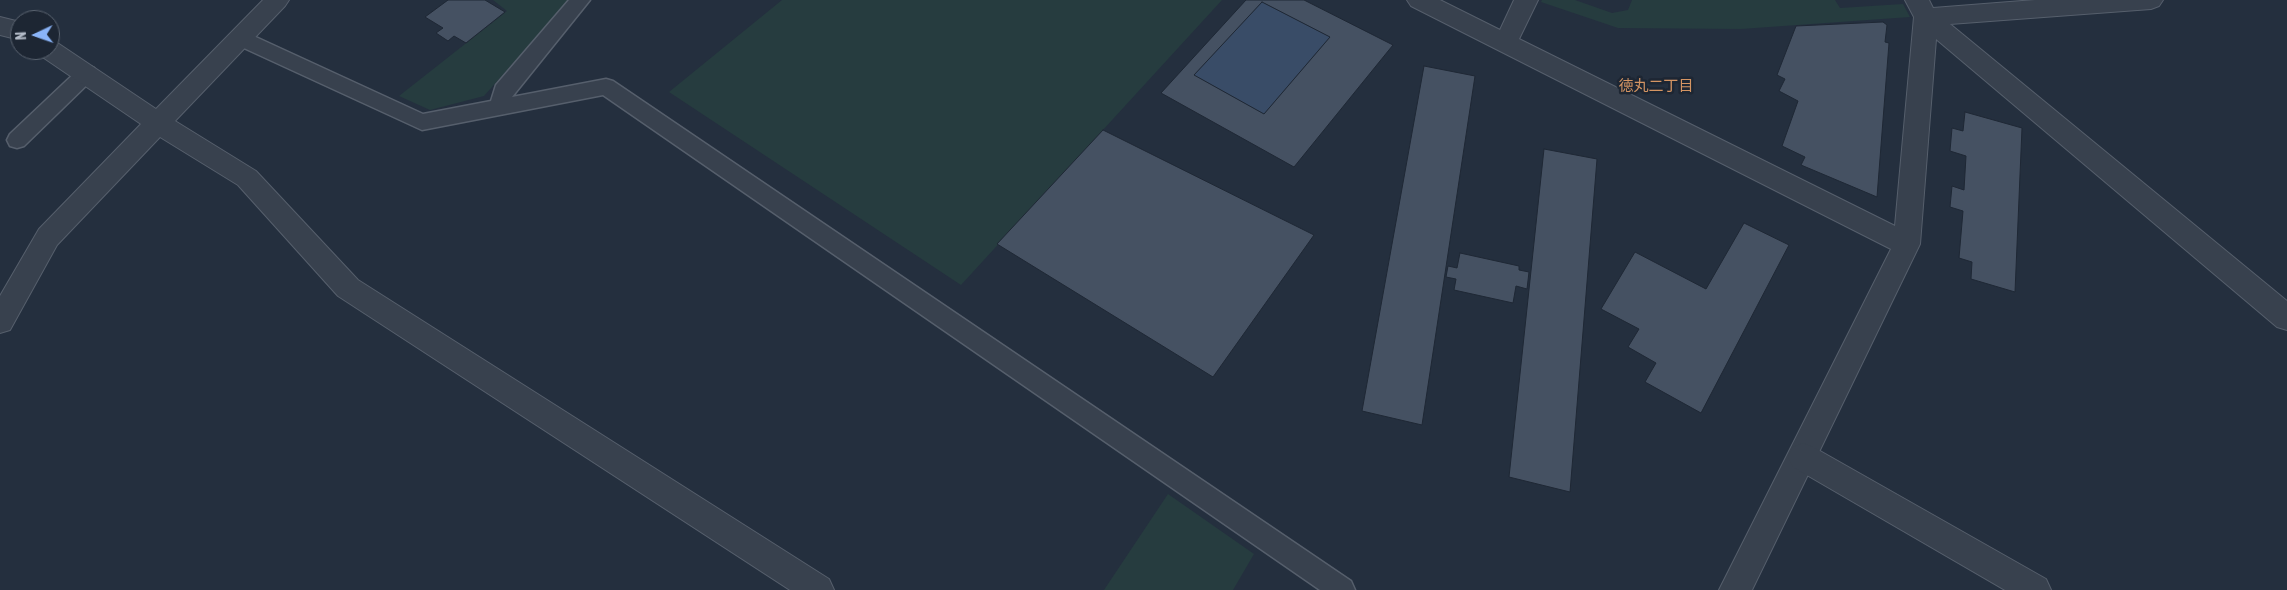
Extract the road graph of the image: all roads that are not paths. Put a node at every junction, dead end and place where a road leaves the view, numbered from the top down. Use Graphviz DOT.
graph roads {
  1 [pos="277,0"];
  2 [pos="580,0"];
  3 [pos="1419,0"];
  4 [pos="1526,0"];
  5 [pos="2151,0"];
  6 [pos="1921,9"];
  7 [pos="240,38"];
  8 [pos="1506,43"];
  9 [pos="60,56"];
  10 [pos="87,73"];
  11 [pos="500,106"];
  12 [pos="158,123"];
  13 [pos="17,140"];
  14 [pos="1907,244"];
  15 [pos="2287,318"];
  16 [pos="0,321"];
  17 [pos="1803,457"];
  18 [pos="802,586"];
  19 [pos="1342,590"];
  20 [pos="1735,590"];
  21 [pos="2035,590"];
  1 -- 7 [label="street"];
  2 -- 11 [label="lane"];
  3 -- 8 [label="street"];
  4 -- 8 [label="street"];
  5 -- 6 [label="street"];
  6 -- 14 [label="street"];
  6 -- 15 [label="street"];
  7 -- 11 [label="lane"];
  7 -- 12 [label="street"];
  8 -- 14 [label="street"];
  9 -- 10 [label="street"];
  10 -- 12 [label="street"];
  10 -- 13 [label="lane"];
  11 -- 19 [label="lane"];
  12 -- 16 [label="street"];
  12 -- 18 [label="street"];
  14 -- 17 [label="street"];
  17 -- 20 [label="street"];
  17 -- 21 [label="street"];
}
